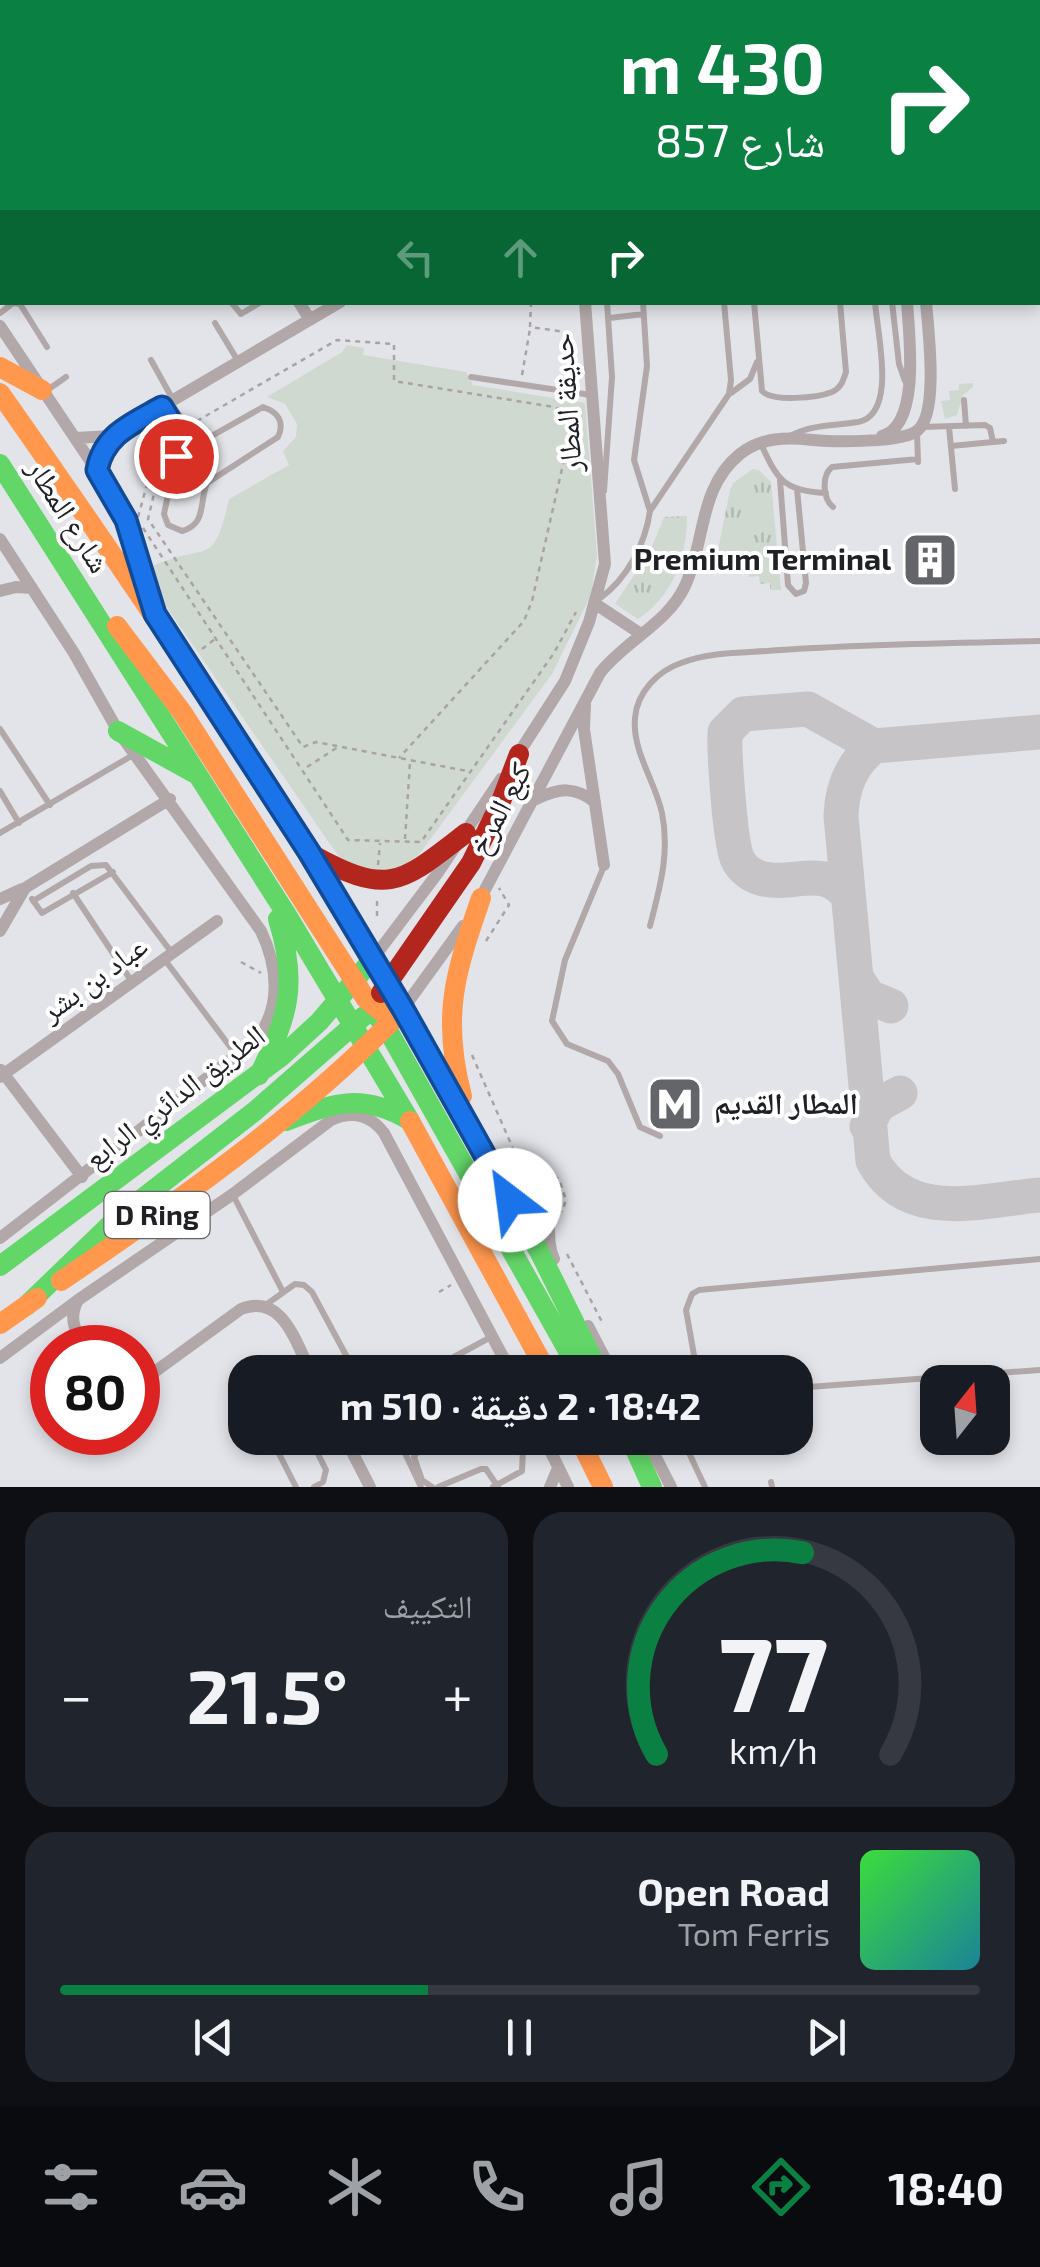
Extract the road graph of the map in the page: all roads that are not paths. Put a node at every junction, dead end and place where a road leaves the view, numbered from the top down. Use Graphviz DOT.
graph roads {
  1 [pos="21,305"];
  2 [pos="234,305"];
  3 [pos="256,305"];
  4 [pos="301,305"];
  5 [pos="335,305"];
  6 [pos="585,305"];
  7 [pos="608,305"];
  8 [pos="643,305"];
  9 [pos="724,305"];
  10 [pos="754,305"];
  11 [pos="840,305"];
  12 [pos="875,305"];
  13 [pos="892,305"];
  14 [pos="907,305"];
  15 [pos="926,305"];
  16 [pos="644,314"];
  17 [pos="609,318"];
  18 [pos="310,320"];
  19 [pos="215,323"];
  20 [pos="0,326"];
  21 [pos="47,347"];
  22 [pos="758,356"];
  23 [pos="151,360"];
  24 [pos="239,362"];
  25 [pos="0,367"];
  26 [pos="472,377"];
  27 [pos="66,378"];
  28 [pos="907,386"];
  29 [pos="43,392"];
  30 [pos="0,393"];
  31 [pos="729,394"];
  32 [pos="592,395"];
  33 [pos="964,400"];
  34 [pos="168,403"];
  35 [pos="966,426"];
  36 [pos="949,427"];
  37 [pos="920,429"];
  38 [pos="112,436"];
  39 [pos="789,436"];
  40 [pos="74,438"];
  41 [pos="874,438"];
  42 [pos="1004,440"];
  43 [pos="198,441"];
  44 [pos="760,442"];
  45 [pos="992,442"];
  46 [pos="951,446"];
  47 [pos="187,448"];
  48 [pos="0,464"];
  49 [pos="97,470"];
  50 [pos="780,480"];
  51 [pos="797,489"];
  52 [pos="955,489"];
  53 [pos="826,493"];
  54 [pos="602,500"];
  55 [pos="833,507"];
  56 [pos="650,511"];
  57 [pos="39,526"];
  58 [pos="0,540"];
  59 [pos="15,562"];
  60 [pos="32,588"];
  61 [pos="2,590"];
  62 [pos="594,603"];
  63 [pos="155,614"];
  64 [pos="641,634"];
  65 [pos="1040,641"];
  66 [pos="586,694"];
  67 [pos="0,730"];
  68 [pos="118,731"];
  69 [pos="135,754"];
  70 [pos="519,754"];
  71 [pos="198,776"];
  72 [pos="0,792"];
  73 [pos="536,798"];
  74 [pos="170,799"];
  75 [pos="596,802"];
  76 [pos="50,805"];
  77 [pos="19,823"];
  78 [pos="0,833"];
  79 [pos="466,833"];
  80 [pos="309,852"];
  81 [pos="604,865"];
  82 [pos="113,872"];
  83 [pos="267,882"];
  84 [pos="24,888"];
  85 [pos="73,893"];
  86 [pos="481,898"];
  87 [pos="0,899"];
  88 [pos="33,900"];
  89 [pos="217,922"];
  90 [pos="650,926"];
  91 [pos="0,931"];
  92 [pos="168,956"];
  93 [pos="372,960"];
  94 [pos="354,980"];
  95 [pos="132,982"];
  96 [pos="386,984"];
  97 [pos="338,1001"];
  98 [pos="372,1008"];
  99 [pos="403,1009"];
  100 [pos="354,1026"];
  101 [pos="386,1027"];
  102 [pos="368,1047"];
  103 [pos="231,1048"];
  104 [pos="2,1073"];
  105 [pos="258,1074"];
  106 [pos="286,1122"];
  107 [pos="412,1122"];
  108 [pos="660,1136"];
  109 [pos="474,1137"];
  110 [pos="495,1174"];
  111 [pos="82,1177"];
  112 [pos="233,1194"];
  113 [pos="0,1238"];
  114 [pos="1040,1259"];
  115 [pos="0,1266"];
  116 [pos="283,1292"];
  117 [pos="78,1300"];
  118 [pos="266,1305"];
  119 [pos="26,1306"];
  120 [pos="49,1322"];
  121 [pos="0,1324"];
  122 [pos="63,1325"];
  123 [pos="73,1325"];
  124 [pos="492,1336"];
  125 [pos="302,1355"];
  126 [pos="346,1355"];
  127 [pos="461,1355"];
  128 [pos="502,1355"];
  129 [pos="538,1355"];
  130 [pos="570,1355"];
  131 [pos="591,1355"];
  132 [pos="604,1355"];
  133 [pos="694,1355"];
  134 [pos="0,1358"];
  135 [pos="160,1368"];
  136 [pos="1040,1370"];
  137 [pos="813,1387"];
  138 [pos="280,1455"];
  139 [pos="318,1455"];
  140 [pos="354,1455"];
  141 [pos="405,1455"];
  142 [pos="416,1455"];
  143 [pos="523,1455"];
  144 [pos="553,1455"];
  145 [pos="587,1455"];
  146 [pos="638,1455"];
  147 [pos="655,1455"];
  148 [pos="690,1455"];
  149 [pos="558,1468"];
  150 [pos="496,1486"];
  151 [pos="296,1487"];
  152 [pos="314,1487"];
  153 [pos="370,1487"];
  154 [pos="421,1487"];
  155 [pos="435,1487"];
  156 [pos="550,1487"];
  157 [pos="568,1487"];
  158 [pos="603,1487"];
  159 [pos="652,1487"];
  160 [pos="672,1487"];
  161 [pos="705,1487"];
  1 -- 21 [label="lane"];
  2 -- 3 [label="lane"];
  4 -- 18 [label="street"];
  5 -- 18 [label="street"];
  6 -- 32 [label="street, حديقة المطار"];
  7 -- 17 [label="lane, حديقة المطار"];
  8 -- 16 [label="lane"];
  9 -- 31 [label="lane"];
  10 -- 22 [label="lane"];
  11 -- 22 [label="lane"];
  12 -- 39 [label="lane"];
  13 -- 28 [label="lane"];
  14 -- 28 [label="street"];
  15 -- 37 [label="street"];
  16 -- 17 [label="lane"];
  16 -- 56 [label="lane"];
  17 -- 54 [label="lane, حديقة المطار"];
  18 -- 24 [label="street"];
  19 -- 24 [label="lane"];
  20 -- 29 [label="street, شارع المطار"];
  22 -- 31 [label="lane"];
  23 -- 34 [label="lane"];
  24 -- 34 [label="street"];
  25 -- 29 [label="main road"];
  26 -- 32 [label="lane"];
  27 -- 29 [label="lane"];
  28 -- 41 [label="street"];
  29 -- 40 [label="street, شارع المطار"];
  30 -- 63 [label="main road, شارع المطار"];
  31 -- 56 [label="lane"];
  32 -- 54 [label="street, حديقة المطار"];
  33 -- 35 [label="lane"];
  34 -- 38 [label="street"];
  34 -- 43 [label="lane"];
  34 -- 47 [label="lane"];
  35 -- 36 [label="lane"];
  35 -- 45 [label="lane"];
  36 -- 37 [label="lane"];
  36 -- 46 [label="lane"];
  37 -- 41 [label="street"];
  37 -- 53 [label="lane"];
  38 -- 40 [label="street"];
  38 -- 49 [label="street"];
  39 -- 41 [label="street"];
  39 -- 44 [label="street"];
  40 -- 49 [label="street, شارع المطار"];
  42 -- 45 [label="lane"];
  43 -- 47 [label="lane"];
  43 -- 47 [label="lane"];
  44 -- 50 [label="lane"];
  44 -- 64 [label="street"];
  45 -- 46 [label="lane"];
  46 -- 52 [label="lane"];
  48 -- 57 [label="main road, شارع المطار"];
  49 -- 63 [label="street, شارع المطار"];
  50 -- 51 [label="lane"];
  50 -- 51 [label="lane"];
  51 -- 53 [label="lane"];
  53 -- 55 [label="lane"];
  54 -- 62 [label="street, حديقة المطار"];
  56 -- 62 [label="lane"];
  57 -- 71 [label="main road, شارع المطار"];
  57 -- 94 [label="main road"];
  58 -- 59 [label="street"];
  59 -- 60 [label="street"];
  59 -- 61 [label="street"];
  60 -- 61 [label="street"];
  60 -- 68 [label="street"];
  62 -- 64 [label="street"];
  62 -- 70 [label="street, كبع المرخ"];
  63 -- 80 [label="main road, شارع المطار"];
  64 -- 66 [label="street, كبع المرخ"];
  65 -- 90 [label="lane"];
  66 -- 73 [label="street, كبع المرخ"];
  66 -- 75 [label="street"];
  67 -- 76 [label="lane"];
  68 -- 69 [label="street"];
  68 -- 71 [label="main road"];
  69 -- 74 [label="street"];
  69 -- 76 [label="lane"];
  70 -- 79 [label="street, كبع المرخ"];
  70 -- 96 [label="main road"];
  71 -- 83 [label="main road, شارع المطار"];
  72 -- 77 [label="lane"];
  73 -- 75 [label="street"];
  73 -- 86 [label="street, كبع المرخ"];
  74 -- 84 [label="street"];
  74 -- 111 [label="street, الطريق الدائري الرابع"];
  75 -- 81 [label="street"];
  76 -- 77 [label="lane"];
  77 -- 78 [label="lane"];
  79 -- 80 [label="main road"];
  79 -- 93 [label="street, كبع المرخ"];
  80 -- 93 [label="main road, شارع المطار"];
  81 -- 108 [label="lane"];
  82 -- 85 [label="lane"];
  82 -- 88 [label="lane"];
  82 -- 92 [label="lane"];
  83 -- 97 [label="main road, شارع المطار"];
  83 -- 105 [label="main road"];
  84 -- 87 [label="street"];
  84 -- 88 [label="lane"];
  84 -- 91 [label="street"];
  85 -- 88 [label="lane"];
  85 -- 95 [label="lane"];
  86 -- 99 [label="street, كبع المرخ"];
  86 -- 109 [label="main road"];
  89 -- 92 [label="street, عباد بن بشر"];
  92 -- 95 [label="street, عباد بن بشر"];
  92 -- 103 [label="lane"];
  93 -- 94 [label="main road, الطريق الدائري الرابع / D Ring"];
  93 -- 96 [label="main road, شارع المطار"];
  93 -- 98 [label="main road"];
  94 -- 97 [label="main road, الطريق الدائري الرابع / D Ring"];
  94 -- 98 [label="main road"];
  95 -- 104 [label="street, عباد بن بشر"];
  96 -- 98 [label="main road"];
  96 -- 99 [label="main road, شارع المطار"];
  97 -- 98 [label="main road"];
  97 -- 100 [label="main road, شارع المطار"];
  97 -- 105 [label="main road, الطريق الدائري الرابع / D Ring"];
  98 -- 99 [label="main road"];
  98 -- 100 [label="main road"];
  98 -- 101 [label="main road"];
  98 -- 102 [label="main road"];
  99 -- 101 [label="main road, D Ring"];
  99 -- 109 [label="main road, شارع المطار"];
  100 -- 102 [label="main road, شارع المطار"];
  100 -- 119 [label="main road"];
  101 -- 102 [label="main road, D Ring"];
  101 -- 130 [label="main road"];
  102 -- 106 [label="main road, D Ring"];
  102 -- 107 [label="main road, شارع المطار"];
  104 -- 111 [label="street"];
  105 -- 115 [label="main road, الطريق الدائري الرابع / D Ring"];
  106 -- 107 [label="main road"];
  106 -- 119 [label="main road, D Ring"];
  107 -- 129 [label="main road, شارع المطار"];
  109 -- 110 [label="main road, شارع المطار"];
  110 -- 131 [label="main road, شارع المطار"];
  110 -- 132 [label="street"];
  111 -- 113 [label="street, الطريق الدائري الرابع"];
  112 -- 116 [label="lane"];
  112 -- 117 [label="street"];
  112 -- 124 [label="street"];
  114 -- 133 [label="lane"];
  116 -- 118 [label="lane"];
  116 -- 126 [label="lane"];
  117 -- 120 [label="street"];
  117 -- 123 [label="street"];
  118 -- 125 [label="street"];
  118 -- 135 [label="street"];
  119 -- 121 [label="main road, D Ring"];
  120 -- 122 [label="street"];
  120 -- 134 [label="street"];
  124 -- 127 [label="lane"];
  124 -- 128 [label="street"];
  136 -- 137 [label="lane"];
  138 -- 151 [label="lane"];
  139 -- 152 [label="lane"];
  140 -- 153 [label="street"];
  141 -- 154 [label="lane"];
  142 -- 155 [label="lane"];
  143 -- 150 [label="lane"];
  144 -- 149 [label="street"];
  145 -- 158 [label="main road"];
  146 -- 159 [label="main road"];
  147 -- 160 [label="street"];
  148 -- 161 [label="lane"];
  149 -- 156 [label="street"];
  149 -- 157 [label="street"];
  150 -- 155 [label="lane"];
}
